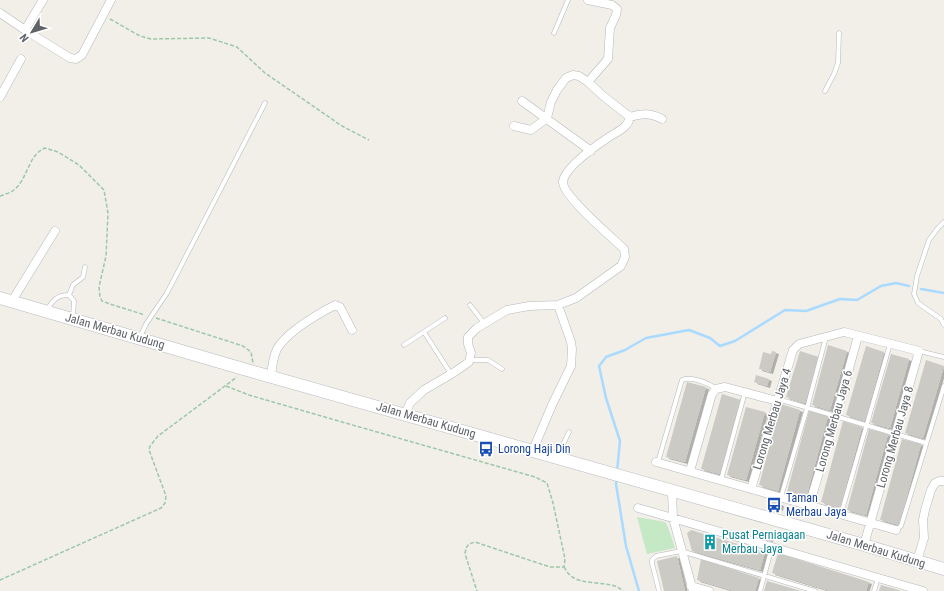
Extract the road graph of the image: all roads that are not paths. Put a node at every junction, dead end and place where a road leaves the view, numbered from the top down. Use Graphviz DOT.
graph roads {
  1 [pos="43,0"];
  2 [pos="111,0"];
  3 [pos="568,0"];
  4 [pos="588,0"];
  5 [pos="0,13"];
  6 [pos="25,30"];
  7 [pos="554,32"];
  8 [pos="838,33"];
  9 [pos="21,59"];
  10 [pos="588,82"];
  11 [pos="825,90"];
  12 [pos="0,96"];
  13 [pos="522,101"];
  14 [pos="266,103"];
  15 [pos="630,117"];
  16 [pos="547,118"];
  17 [pos="662,119"];
  18 [pos="514,126"];
  19 [pos="591,151"];
  20 [pos="944,222"];
  21 [pos="55,230"];
  22 [pos="85,267"];
  23 [pos="69,295"];
  24 [pos="0,298"];
  25 [pos="12,301"];
  26 [pos="470,305"];
  27 [pos="558,305"];
  28 [pos="47,311"];
  29 [pos="73,318"];
  30 [pos="445,318"];
  31 [pos="484,323"];
  32 [pos="944,324"];
  33 [pos="352,330"];
  34 [pos="424,332"];
  35 [pos="826,336"];
  36 [pos="858,336"];
  37 [pos="140,338"];
  38 [pos="890,344"];
  39 [pos="404,345"];
  40 [pos="919,351"];
  41 [pos="944,357"];
  42 [pos="469,360"];
  43 [pos="502,369"];
  44 [pos="451,375"];
  45 [pos="271,376"];
  46 [pos="944,386"];
  47 [pos="716,389"];
  48 [pos="745,392"];
  49 [pos="777,400"];
  50 [pos="807,408"];
  51 [pos="405,414"];
  52 [pos="836,416"];
  53 [pos="867,425"];
  54 [pos="569,432"];
  55 [pos="896,434"];
  56 [pos="926,443"];
  57 [pos="533,450"];
  58 [pos="557,457"];
  59 [pos="657,462"];
  60 [pos="690,472"];
  61 [pos="721,480"];
  62 [pos="944,481"];
  63 [pos="751,489"];
  64 [pos="672,490"];
  65 [pos="781,497"];
  66 [pos="809,506"];
  67 [pos="638,508"];
  68 [pos="841,514"];
  69 [pos="673,518"];
  70 [pos="870,523"];
  71 [pos="896,530"];
  72 [pos="864,545"];
  73 [pos="772,547"];
  74 [pos="681,551"];
  75 [pos="918,562"];
  76 [pos="944,569"];
  77 [pos="764,576"];
  78 [pos="878,578"];
  79 [pos="692,588"];
  80 [pos="659,591"];
  81 [pos="709,591"];
  82 [pos="760,591"];
  83 [pos="814,591"];
  84 [pos="874,591"];
  85 [pos="923,591"];
  1 -- 6 [label="street"];
  2 -- 6 [label="street"];
  3 -- 7 [label="lane"];
  4 -- 10 [label="street"];
  5 -- 6 [label="street"];
  8 -- 11 [label="lane"];
  9 -- 12 [label="street"];
  10 -- 15 [label="street"];
  10 -- 16 [label="street"];
  13 -- 16 [label="street"];
  14 -- 37 [label="lane"];
  15 -- 17 [label="street"];
  15 -- 19 [label="street"];
  16 -- 18 [label="street"];
  16 -- 19 [label="street"];
  19 -- 27 [label="street"];
  20 -- 32 [label="lane"];
  21 -- 25 [label="street"];
  22 -- 23 [label="lane"];
  23 -- 28 [label="lane"];
  23 -- 29 [label="lane"];
  24 -- 25 [label="main road, Jalan Merbau Kudung"];
  25 -- 28 [label="main road, Jalan Merbau Kudung"];
  26 -- 31 [label="lane"];
  27 -- 31 [label="street"];
  27 -- 57 [label="street"];
  28 -- 29 [label="main road, Jalan Merbau Kudung"];
  29 -- 37 [label="main road, Jalan Merbau Kudung"];
  30 -- 34 [label="lane"];
  31 -- 42 [label="street"];
  33 -- 45 [label="street"];
  34 -- 39 [label="lane"];
  34 -- 44 [label="lane"];
  35 -- 36 [label="street"];
  35 -- 49 [label="street, Lorong Merbau Jaya 4"];
  35 -- 50 [label="lane"];
  36 -- 38 [label="street"];
  36 -- 52 [label="street, Lorong Merbau Jaya 6"];
  37 -- 45 [label="main road, Jalan Merbau Kudung"];
  38 -- 40 [label="street"];
  38 -- 53 [label="lane"];
  40 -- 41 [label="lane"];
  40 -- 55 [label="street, Lorong Merbau Jaya 8"];
  42 -- 43 [label="lane"];
  42 -- 44 [label="street"];
  44 -- 51 [label="street"];
  45 -- 51 [label="main road, Jalan Merbau Kudung"];
  46 -- 56 [label="lane"];
  47 -- 48 [label="street"];
  47 -- 59 [label="lane"];
  47 -- 60 [label="street"];
  48 -- 49 [label="street"];
  48 -- 61 [label="lane"];
  49 -- 50 [label="lane"];
  49 -- 63 [label="street, Lorong Merbau Jaya 4"];
  50 -- 52 [label="lane"];
  50 -- 65 [label="lane"];
  51 -- 57 [label="main road, Jalan Merbau Kudung"];
  52 -- 53 [label="lane"];
  52 -- 66 [label="street, Lorong Merbau Jaya 6"];
  53 -- 55 [label="lane"];
  53 -- 68 [label="lane"];
  54 -- 58 [label="lane"];
  55 -- 56 [label="lane"];
  55 -- 70 [label="street, Lorong Merbau Jaya 8"];
  56 -- 71 [label="lane"];
  57 -- 58 [label="main road, Jalan Merbau Kudung"];
  58 -- 64 [label="main road, Jalan Merbau Kudung"];
  59 -- 60 [label="street"];
  60 -- 61 [label="street"];
  61 -- 63 [label="street"];
  62 -- 75 [label="street"];
  63 -- 65 [label="street"];
  64 -- 69 [label="street"];
  64 -- 72 [label="main road, Jalan Merbau Kudung"];
  65 -- 66 [label="street"];
  66 -- 68 [label="street"];
  67 -- 69 [label="street"];
  68 -- 70 [label="street"];
  69 -- 73 [label="street"];
  69 -- 74 [label="street"];
  70 -- 71 [label="street"];
  70 -- 72 [label="street, Lorong Merbau Jaya 8"];
  72 -- 75 [label="main road, Jalan Merbau Kudung"];
  73 -- 77 [label="lane"];
  73 -- 78 [label="street"];
  74 -- 77 [label="lane"];
  74 -- 79 [label="street"];
  74 -- 80 [label="lane"];
  75 -- 76 [label="main road, Jalan Merbau Kudung"];
  77 -- 82 [label="lane"];
  77 -- 83 [label="lane"];
  78 -- 84 [label="lane"];
  78 -- 85 [label="street"];
  79 -- 81 [label="street"];
}
